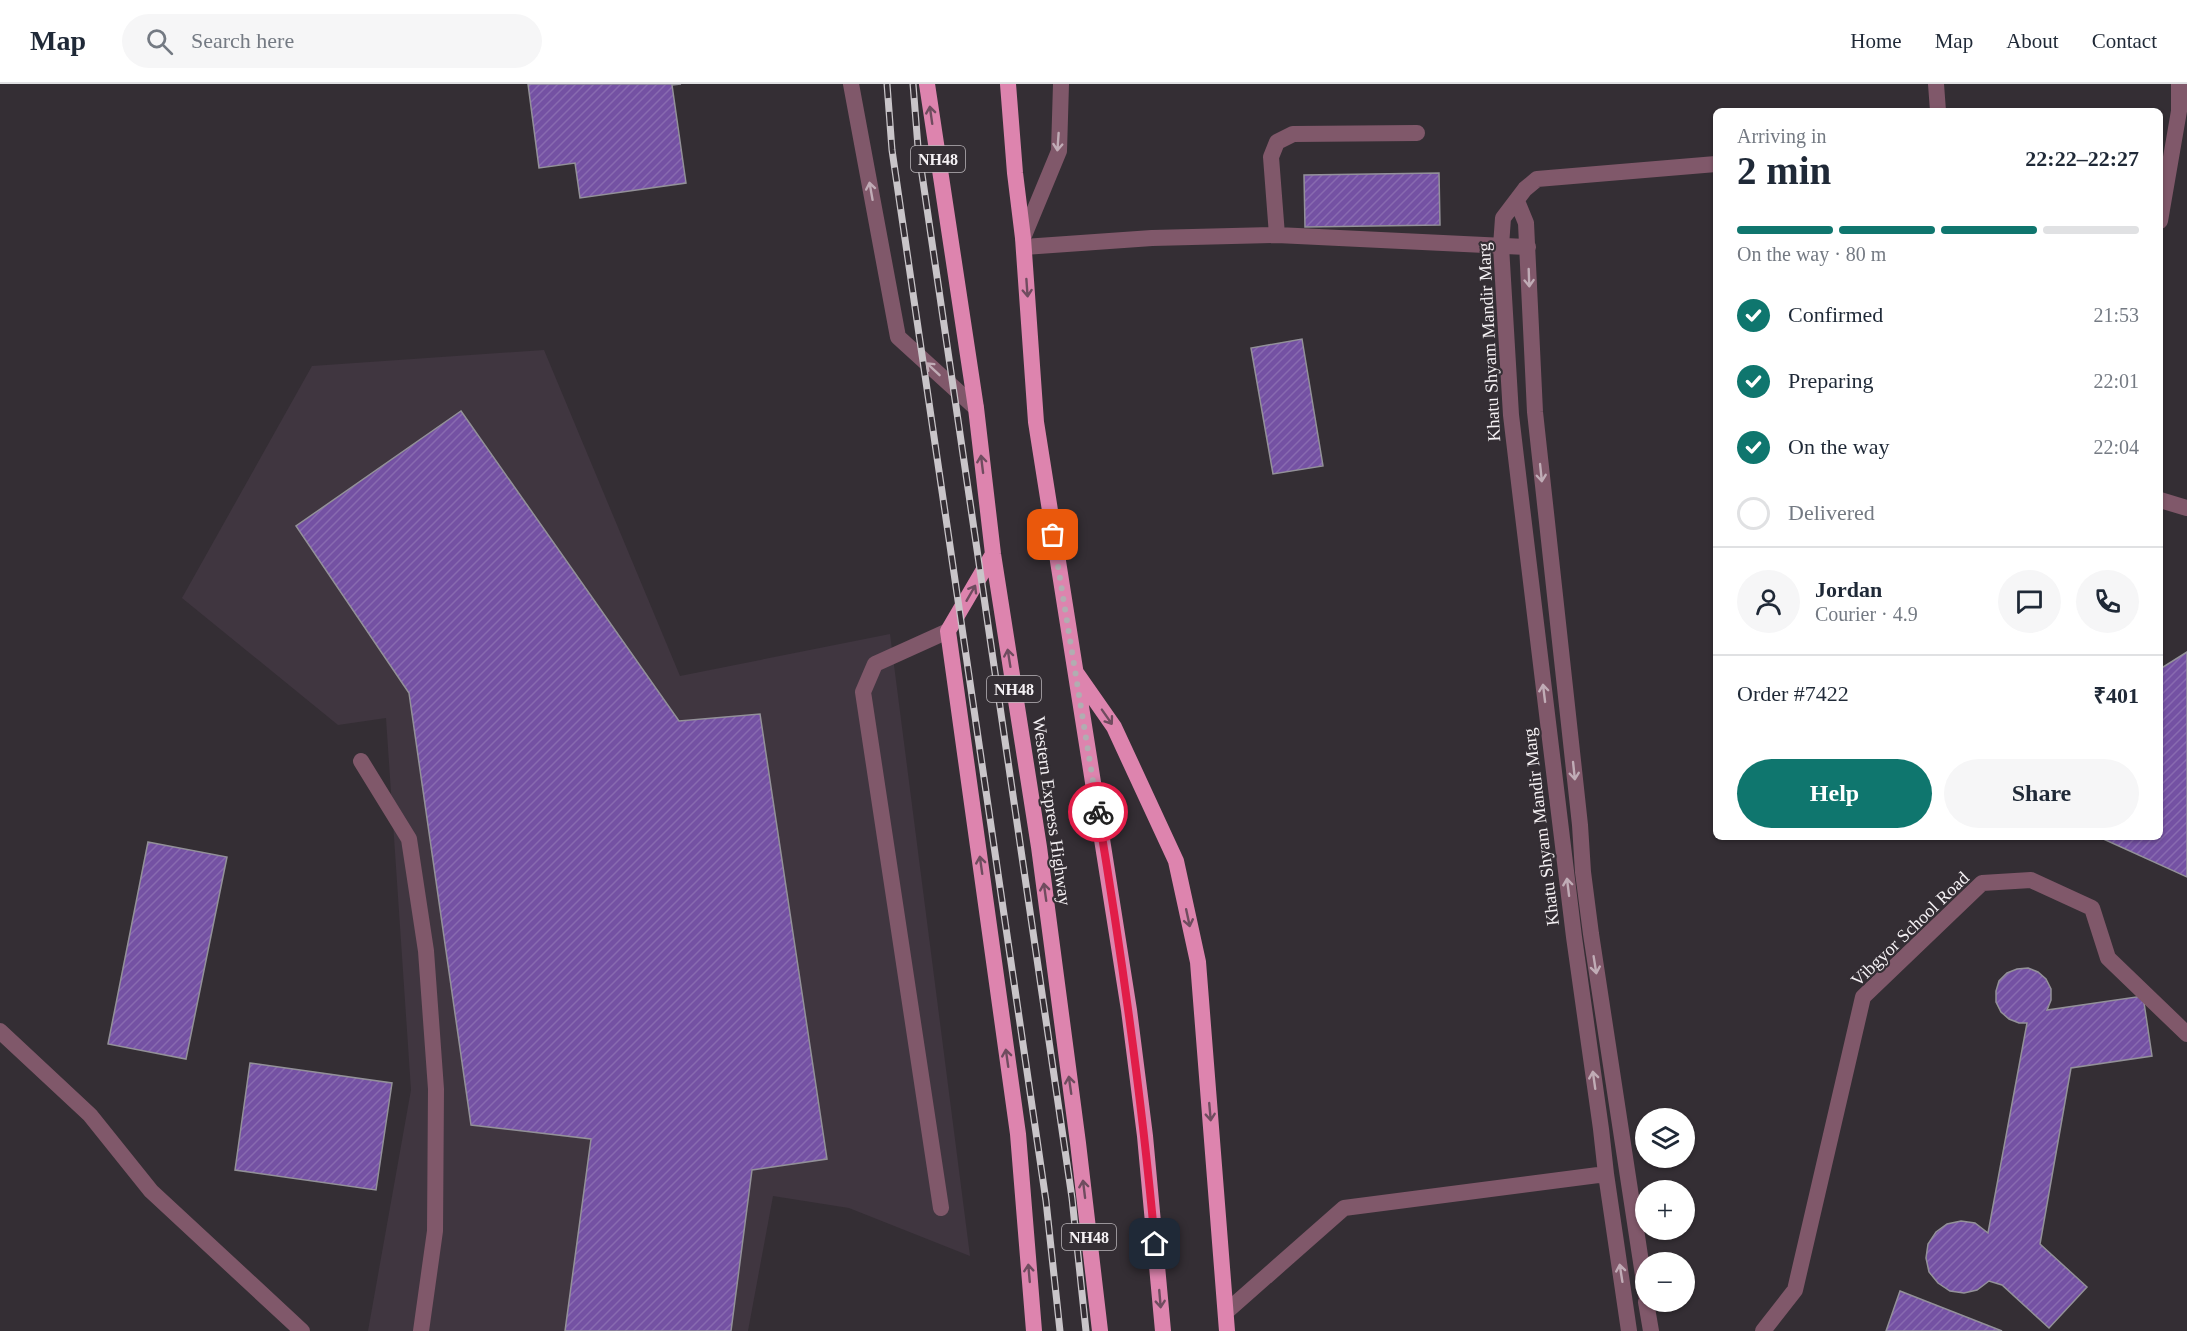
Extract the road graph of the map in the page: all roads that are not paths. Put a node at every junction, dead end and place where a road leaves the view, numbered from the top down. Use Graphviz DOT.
graph roads {
  1 [pos="851,84"];
  2 [pos="927,84"];
  3 [pos="1008,84"];
  4 [pos="1061,84"];
  5 [pos="1936,84"];
  6 [pos="2179,84"];
  7 [pos="1938,108"];
  8 [pos="1416,133"];
  9 [pos="1713,164"];
  10 [pos="1517,201"];
  11 [pos="2163,204"];
  12 [pos="1277,236"];
  13 [pos="1024,243"];
  14 [pos="1501,246"];
  15 [pos="1528,247"];
  16 [pos="976,408"];
  17 [pos="1535,412"];
  18 [pos="1511,415"];
  19 [pos="2163,501"];
  20 [pos="2187,508"];
  21 [pos="993,554"];
  22 [pos="948,632"];
  23 [pos="1074,669"];
  24 [pos="361,761"];
  25 [pos="1582,935"];
  26 [pos="0,1031"];
  27 [pos="2187,1034"];
  28 [pos="1620,1127"];
  29 [pos="1601,1129"];
  30 [pos="1606,1174"];
  31 [pos="941,1208"];
  32 [pos="1639,1252"];
  33 [pos="1226,1312"];
  34 [pos="1648,1312"];
  35 [pos="302,1331"];
  36 [pos="422,1331"];
  37 [pos="1034,1331"];
  38 [pos="1100,1331"];
  39 [pos="1163,1331"];
  40 [pos="1227,1331"];
  41 [pos="1629,1331"];
  42 [pos="1651,1331"];
  43 [pos="1763,1331"];
  16 -- 1 [label="street, one-way"];
  16 -- 2 [label="highway, Western Express Highway / NH48, one-way"];
  3 -- 13 [label="highway"];
  4 -- 13 [label="street, one-way"];
  5 -- 7 [label="street"];
  6 -- 11 [label="street"];
  8 -- 12 [label="street"];
  9 -- 10 [label="street"];
  10 -- 14 [label="street, Khatu Shyam Mandir Marg"];
  10 -- 15 [label="street, Khatu Shyam Mandir Marg"];
  12 -- 13 [label="street"];
  12 -- 14 [label="street"];
  13 -- 23 [label="highway, one-way"];
  14 -- 15 [label="street"];
  14 -- 18 [label="street, Khatu Shyam Mandir Marg"];
  15 -- 17 [label="street, Khatu Shyam Mandir Marg, one-way"];
  21 -- 16 [label="highway, Western Express Highway / NH48, one-way"];
  17 -- 18 [label="street"];
  17 -- 25 [label="street, Khatu Shyam Mandir Marg, one-way"];
  25 -- 18 [label="street, Khatu Shyam Mandir Marg, one-way"];
  19 -- 20 [label="street"];
  22 -- 21 [label="highway, one-way"];
  38 -- 21 [label="highway, Western Express Highway / NH48, one-way"];
  22 -- 31 [label="street"];
  37 -- 22 [label="highway, one-way"];
  23 -- 33 [label="highway, one-way"];
  23 -- 39 [label="highway, one-way"];
  24 -- 36 [label="street"];
  25 -- 28 [label="street, Khatu Shyam Mandir Marg, one-way"];
  29 -- 25 [label="street, Khatu Shyam Mandir Marg, one-way"];
  26 -- 35 [label="street"];
  27 -- 43 [label="street, Vibgyor School Road"];
  28 -- 29 [label="street"];
  28 -- 32 [label="street, Khatu Shyam Mandir Marg"];
  29 -- 30 [label="street, Khatu Shyam Mandir Marg"];
  30 -- 33 [label="street"];
  41 -- 30 [label="street, Khatu Shyam Mandir Marg, one-way"];
  33 -- 40 [label="highway"];
  34 -- 42 [label="street"];
}
